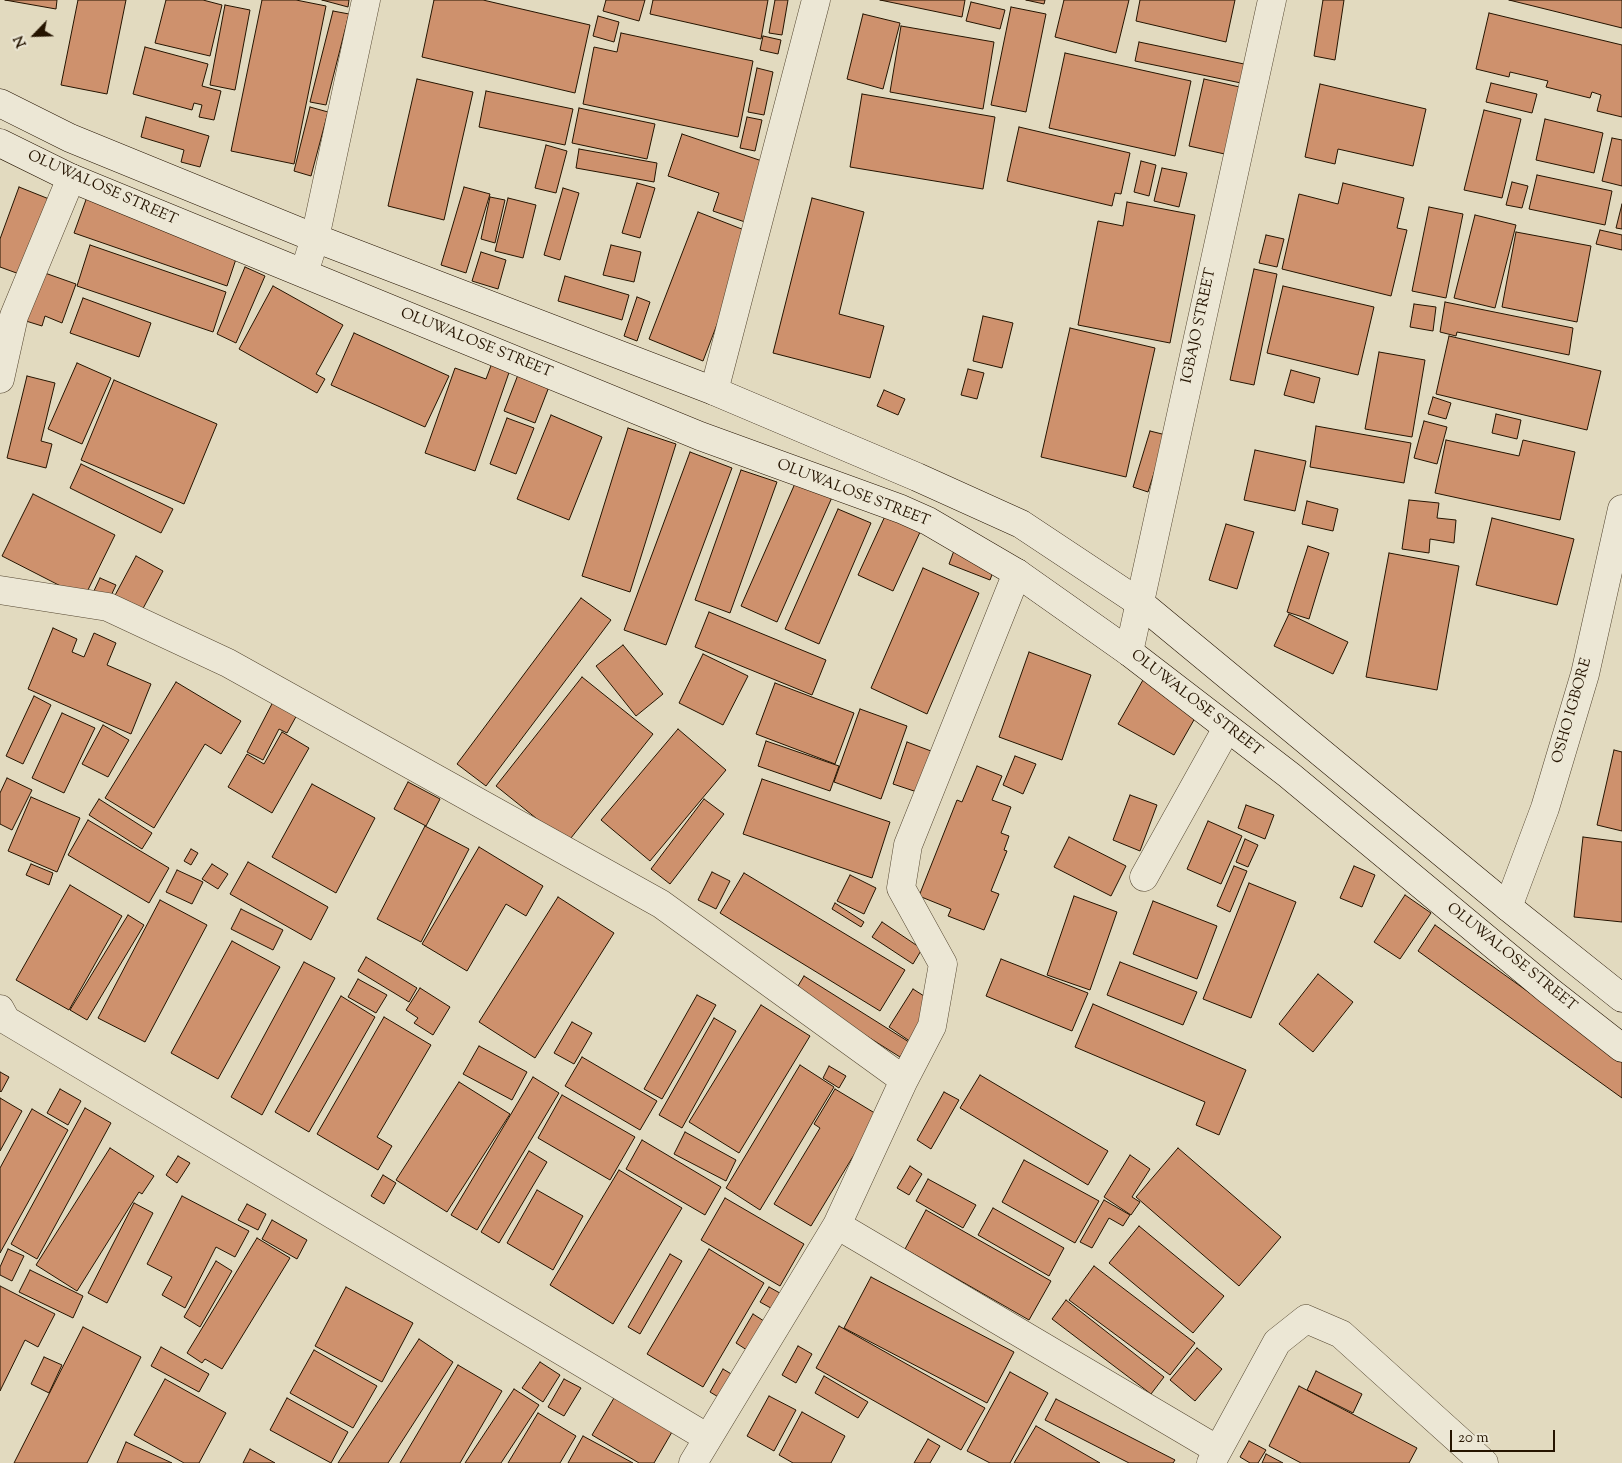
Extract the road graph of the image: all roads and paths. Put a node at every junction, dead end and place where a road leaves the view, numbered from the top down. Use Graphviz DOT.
graph roads {
  1 [pos="366,0"];
  2 [pos="816,0"];
  3 [pos="1272,0"];
  4 [pos="0,103"];
  5 [pos="0,143"];
  6 [pos="70,178"];
  7 [pos="315,238"];
  8 [pos="304,273"];
  9 [pos="7,318"];
  10 [pos="0,379"];
  11 [pos="714,391"];
  12 [pos="1622,510"];
  13 [pos="1017,573"];
  14 [pos="0,590"];
  15 [pos="1140,603"];
  16 [pos="1129,652"];
  17 [pos="1227,728"];
  18 [pos="1144,877"];
  19 [pos="1508,907"];
  20 [pos="1571,958"];
  21 [pos="1548,990"];
  22 [pos="1622,998"];
  23 [pos="2,1019"];
  24 [pos="1622,1048"];
  25 [pos="904,1080"];
  26 [pos="837,1226"];
  27 [pos="708,1438"];
  28 [pos="1215,1456"];
  29 [pos="693,1463"];
  30 [pos="1484,1463"];
  1 -- 7 [label="street"];
  2 -- 11 [label="street"];
  3 -- 15 [label="street, IGBAJO STREET"];
  4 -- 7 [label="street"];
  5 -- 6 [label="street, OLUWALOSE STREET"];
  6 -- 8 [label="street, OLUWALOSE STREET"];
  6 -- 9 [label="street"];
  7 -- 8 [label="street"];
  7 -- 11 [label="street"];
  8 -- 13 [label="street, OLUWALOSE STREET"];
  9 -- 10 [label="street"];
  11 -- 15 [label="street"];
  12 -- 19 [label="street, OSHO IGBORE"];
  13 -- 16 [label="street, OLUWALOSE STREET"];
  13 -- 25 [label="street"];
  14 -- 25 [label="street"];
  15 -- 16 [label="street, IGBAJO STREET"];
  15 -- 19 [label="street"];
  16 -- 17 [label="street, OLUWALOSE STREET"];
  17 -- 18 [label="street"];
  17 -- 21 [label="street, OLUWALOSE STREET"];
  19 -- 20 [label="street"];
  20 -- 21 [label="street"];
  20 -- 22 [label="street"];
  21 -- 24 [label="street, OLUWALOSE STREET"];
  23 -- 27 [label="street"];
  25 -- 26 [label="street"];
  26 -- 27 [label="street"];
  26 -- 28 [label="street"];
  27 -- 29 [label="street"];
  28 -- 30 [label="street"];
}
